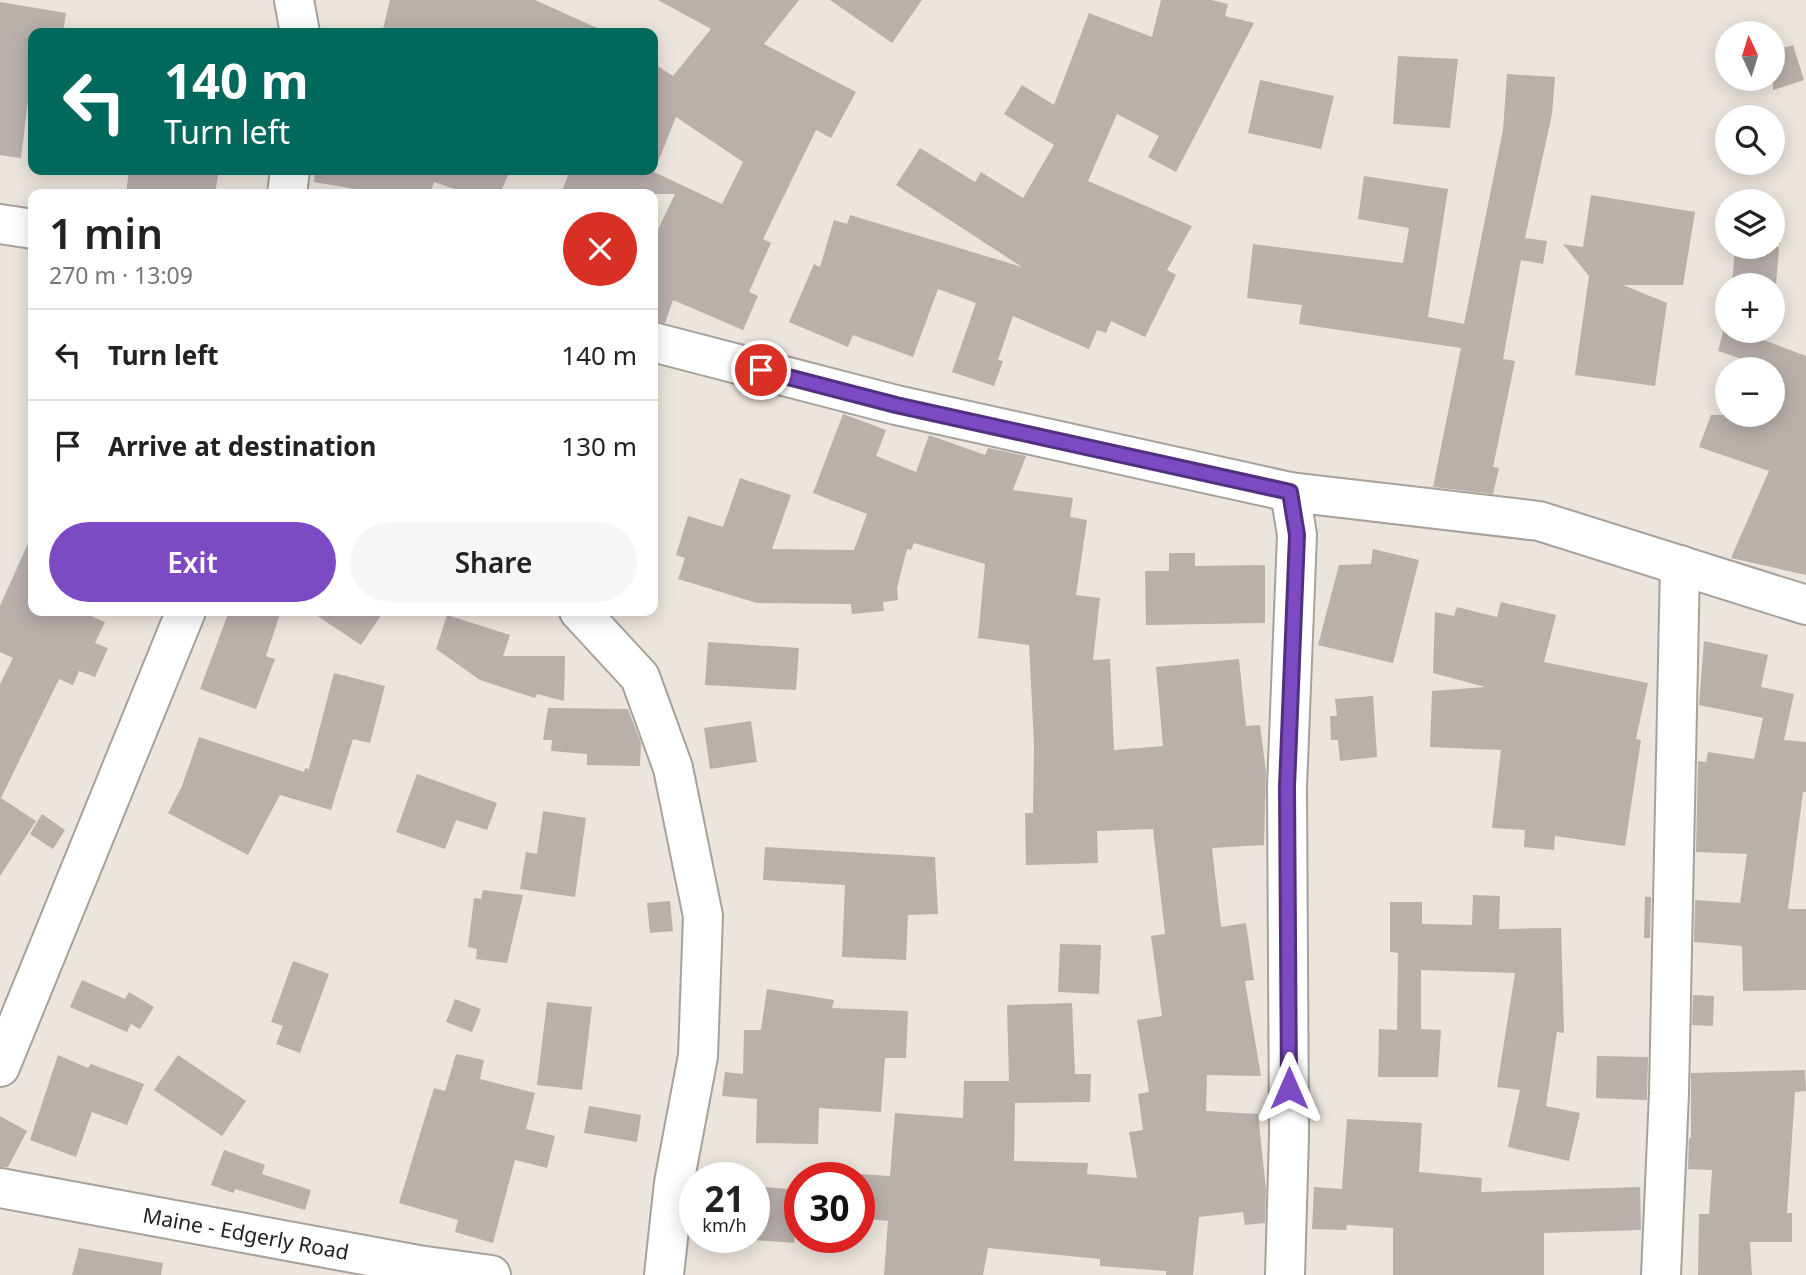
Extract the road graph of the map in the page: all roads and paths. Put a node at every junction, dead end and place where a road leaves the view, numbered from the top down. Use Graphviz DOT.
graph roads {
  1 [pos="294,0"];
  2 [pos="299,28"];
  3 [pos="0,225"];
  4 [pos="28,228"];
  5 [pos="658,343"];
  6 [pos="1290,492"];
  7 [pos="1680,565"];
  8 [pos="1806,605"];
  9 [pos="184,616"];
  10 [pos="584,616"];
  11 [pos="0,1067"];
  12 [pos="0,1188"];
  13 [pos="491,1275"];
  14 [pos="664,1275"];
  15 [pos="1285,1275"];
  16 [pos="1661,1275"];
  1 -- 2 [label="street"];
  3 -- 4 [label="street"];
  5 -- 6 [label="street"];
  6 -- 7 [label="street"];
  6 -- 15 [label="street"];
  7 -- 8 [label="street"];
  7 -- 16 [label="street"];
  9 -- 11 [label="street"];
  10 -- 14 [label="street"];
  12 -- 13 [label="street, Maine - Edgerly Road"];
}
